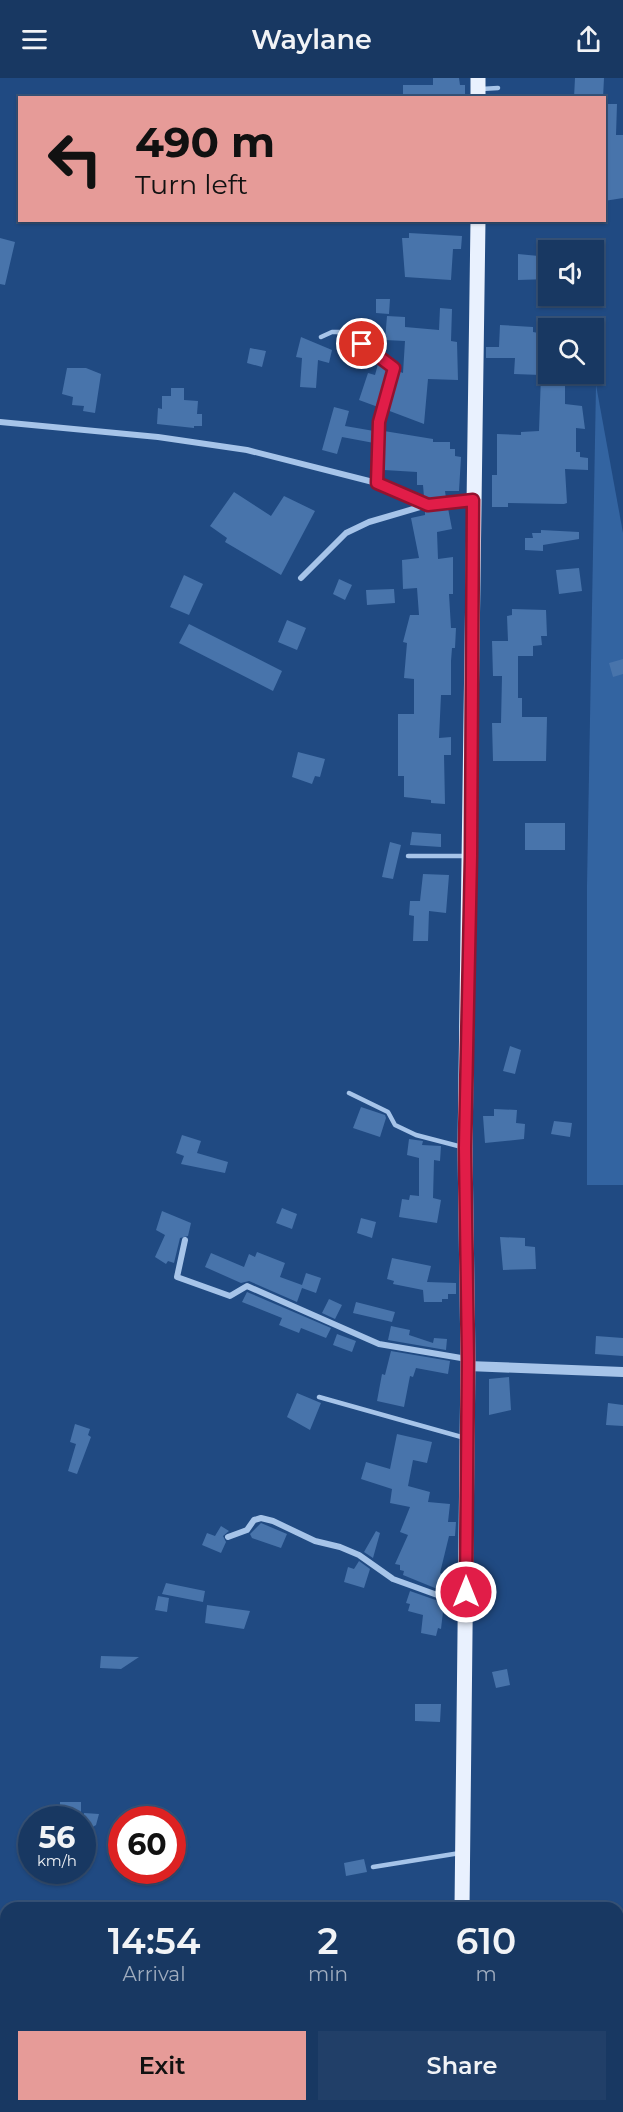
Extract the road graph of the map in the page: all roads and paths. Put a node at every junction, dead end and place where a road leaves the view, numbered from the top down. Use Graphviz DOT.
graph roads {
  1 [pos="478,88"];
  2 [pos="498,88"];
  3 [pos="478,222"];
  4 [pos="321,337"];
  5 [pos="0,422"];
  6 [pos="377,483"];
  7 [pos="473,500"];
  8 [pos="428,505"];
  9 [pos="300,578"];
  10 [pos="408,856"];
  11 [pos="471,856"];
  12 [pos="349,1094"];
  13 [pos="465,1148"];
  14 [pos="185,1240"];
  15 [pos="468,1363"];
  16 [pos="623,1372"];
  17 [pos="319,1397"];
  18 [pos="467,1438"];
  19 [pos="228,1537"];
  20 [pos="466,1605"];
  21 [pos="463,1852"];
  22 [pos="373,1867"];
  23 [pos="462,1902"];
  1 -- 2 [label="lane"];
  3 -- 7 [label="main road"];
  4 -- 6 [label="lane"];
  5 -- 6 [label="street"];
  6 -- 8 [label="street"];
  7 -- 8 [label="street"];
  7 -- 11 [label="main road"];
  8 -- 9 [label="street"];
  10 -- 11 [label="lane"];
  11 -- 13 [label="main road"];
  12 -- 13 [label="lane"];
  13 -- 15 [label="main road"];
  14 -- 15 [label="street"];
  15 -- 16 [label="street"];
  15 -- 18 [label="main road"];
  17 -- 18 [label="lane"];
  18 -- 20 [label="main road"];
  19 -- 20 [label="street"];
  20 -- 21 [label="main road"];
  21 -- 22 [label="lane"];
  21 -- 23 [label="main road"];
}
